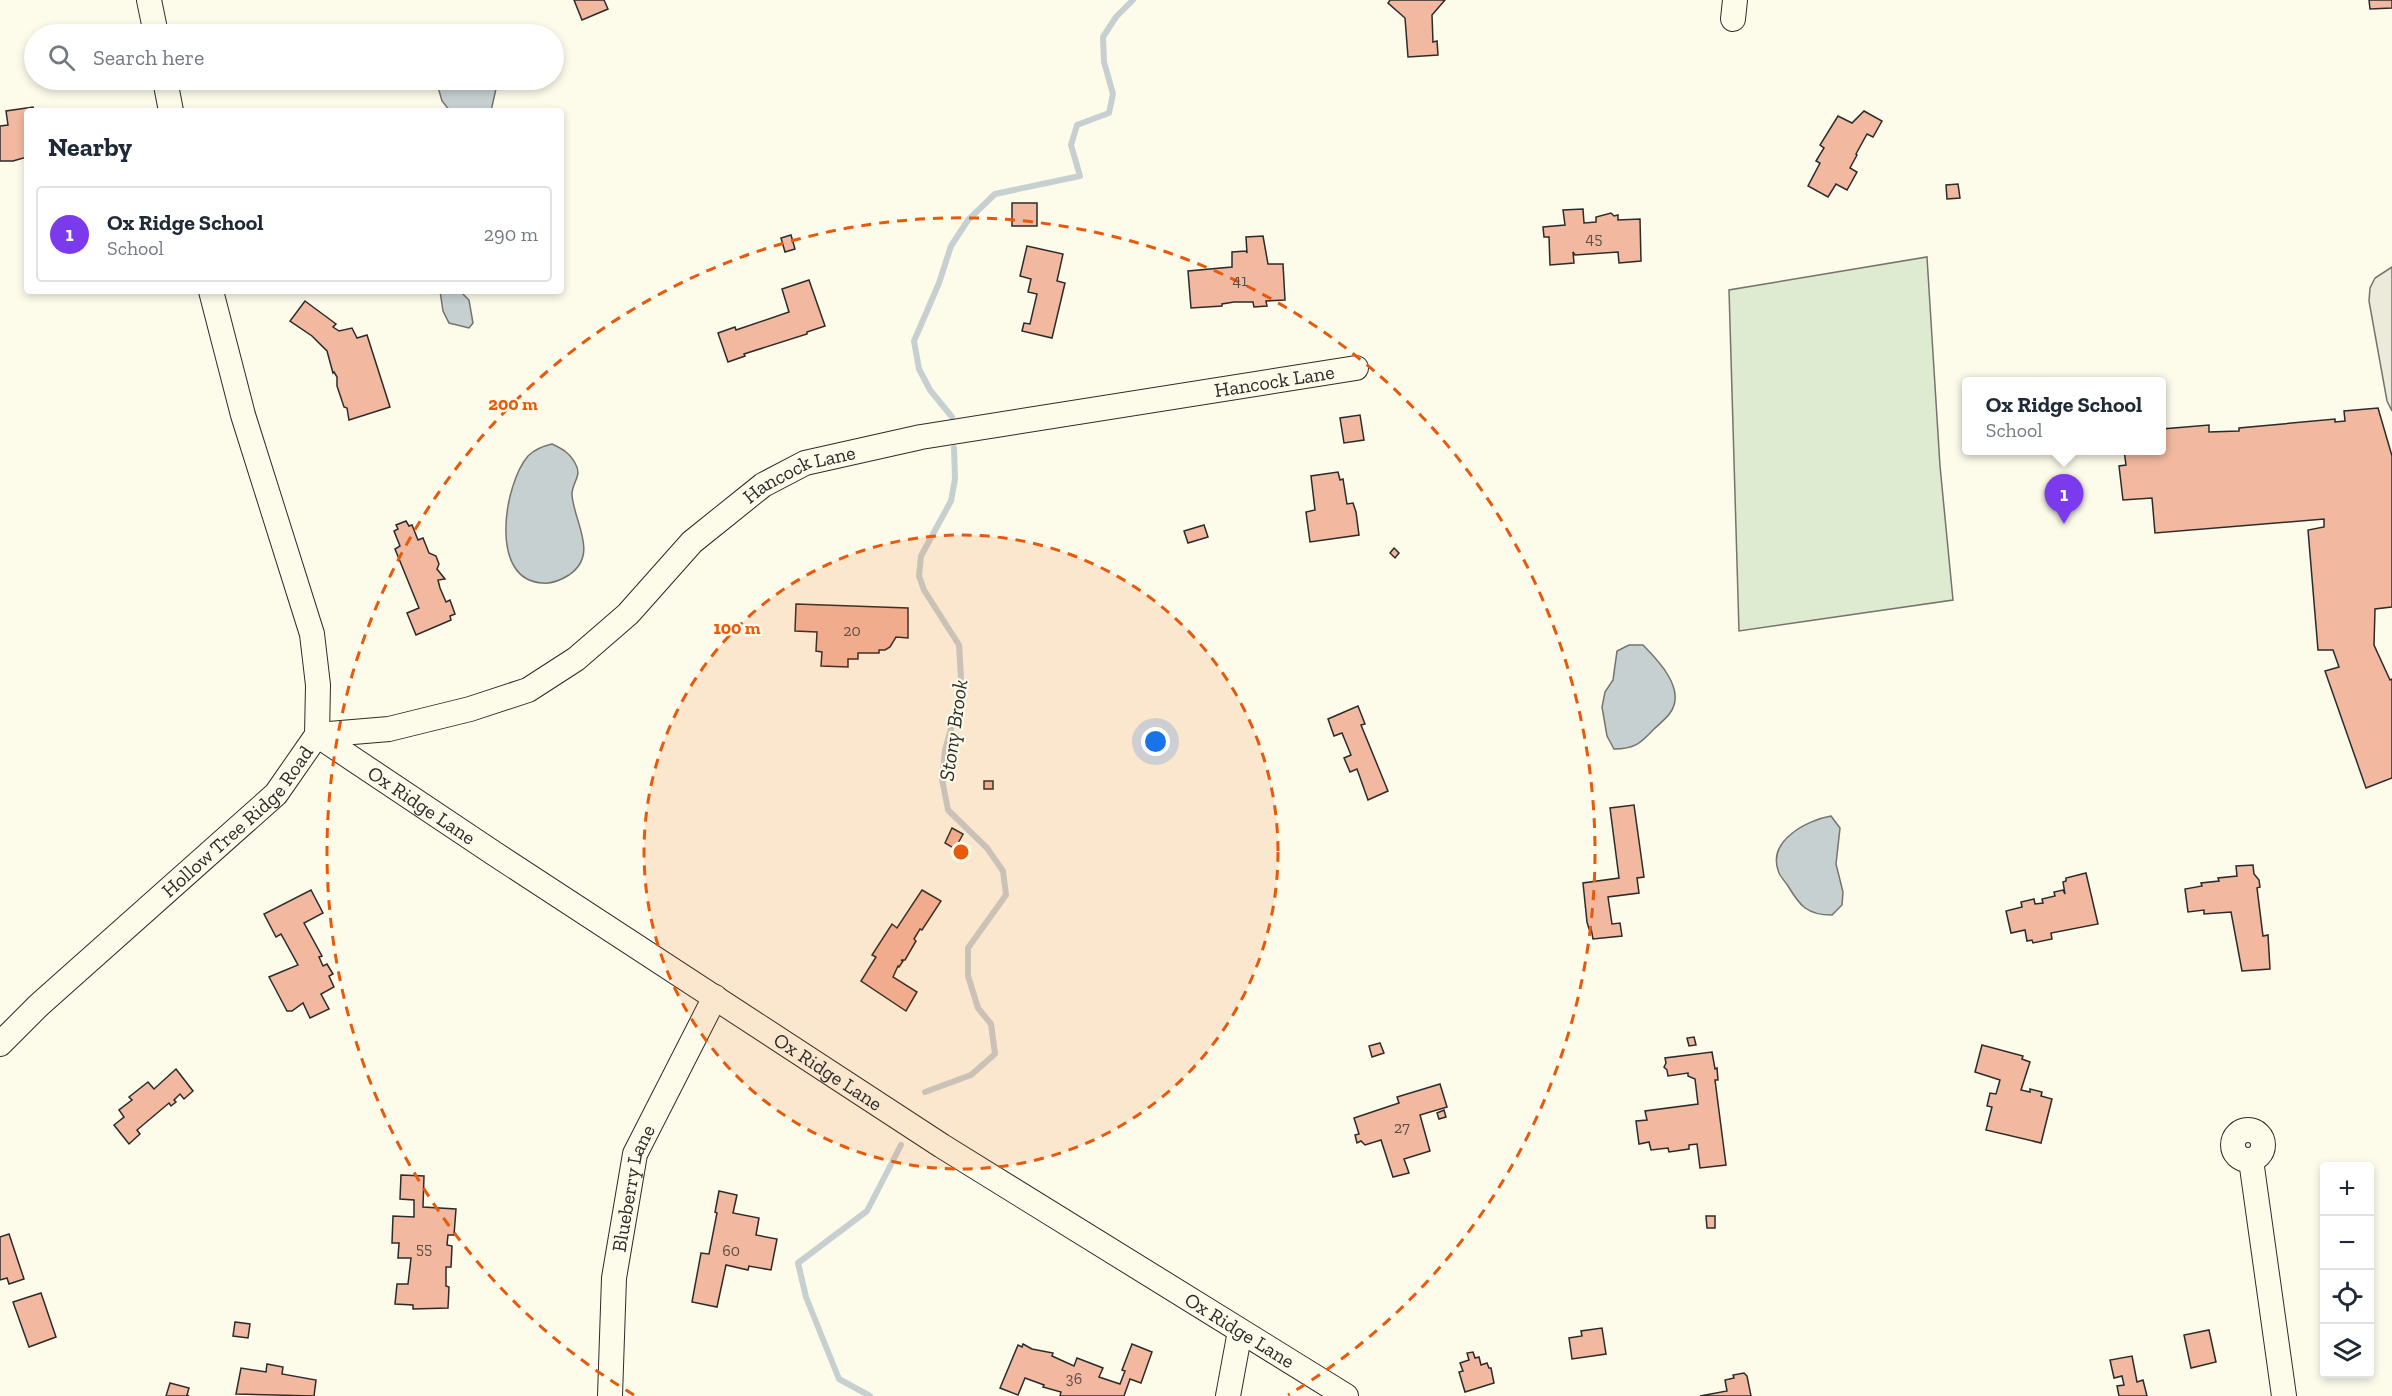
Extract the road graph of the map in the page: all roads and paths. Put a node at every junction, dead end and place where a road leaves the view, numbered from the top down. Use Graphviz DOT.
graph roads {
  1 [pos="149,0"];
  2 [pos="154,24"];
  3 [pos="167,90"];
  4 [pos="170,108"];
  5 [pos="212,294"];
  6 [pos="1356,368"];
  7 [pos="317,735"];
  8 [pos="715,997"];
  9 [pos="0,1044"];
  10 [pos="2251,1161"];
  11 [pos="1239,1331"];
  12 [pos="610,1396"];
  13 [pos="1228,1396"];
  14 [pos="1346,1396"];
  15 [pos="2284,1396"];
  1 -- 2 [label="street"];
  3 -- 4 [label="street"];
  5 -- 7 [label="street, Hollow Tree Ridge Road"];
  6 -- 7 [label="street, Hancock Lane"];
  7 -- 8 [label="street, Ox Ridge Lane"];
  7 -- 9 [label="street, Hollow Tree Ridge Road"];
  8 -- 11 [label="street, Ox Ridge Lane"];
  8 -- 12 [label="street, Blueberry Lane"];
  10 -- 15 [label="street"];
  11 -- 13 [label="street"];
  11 -- 14 [label="street, Ox Ridge Lane"];
}
